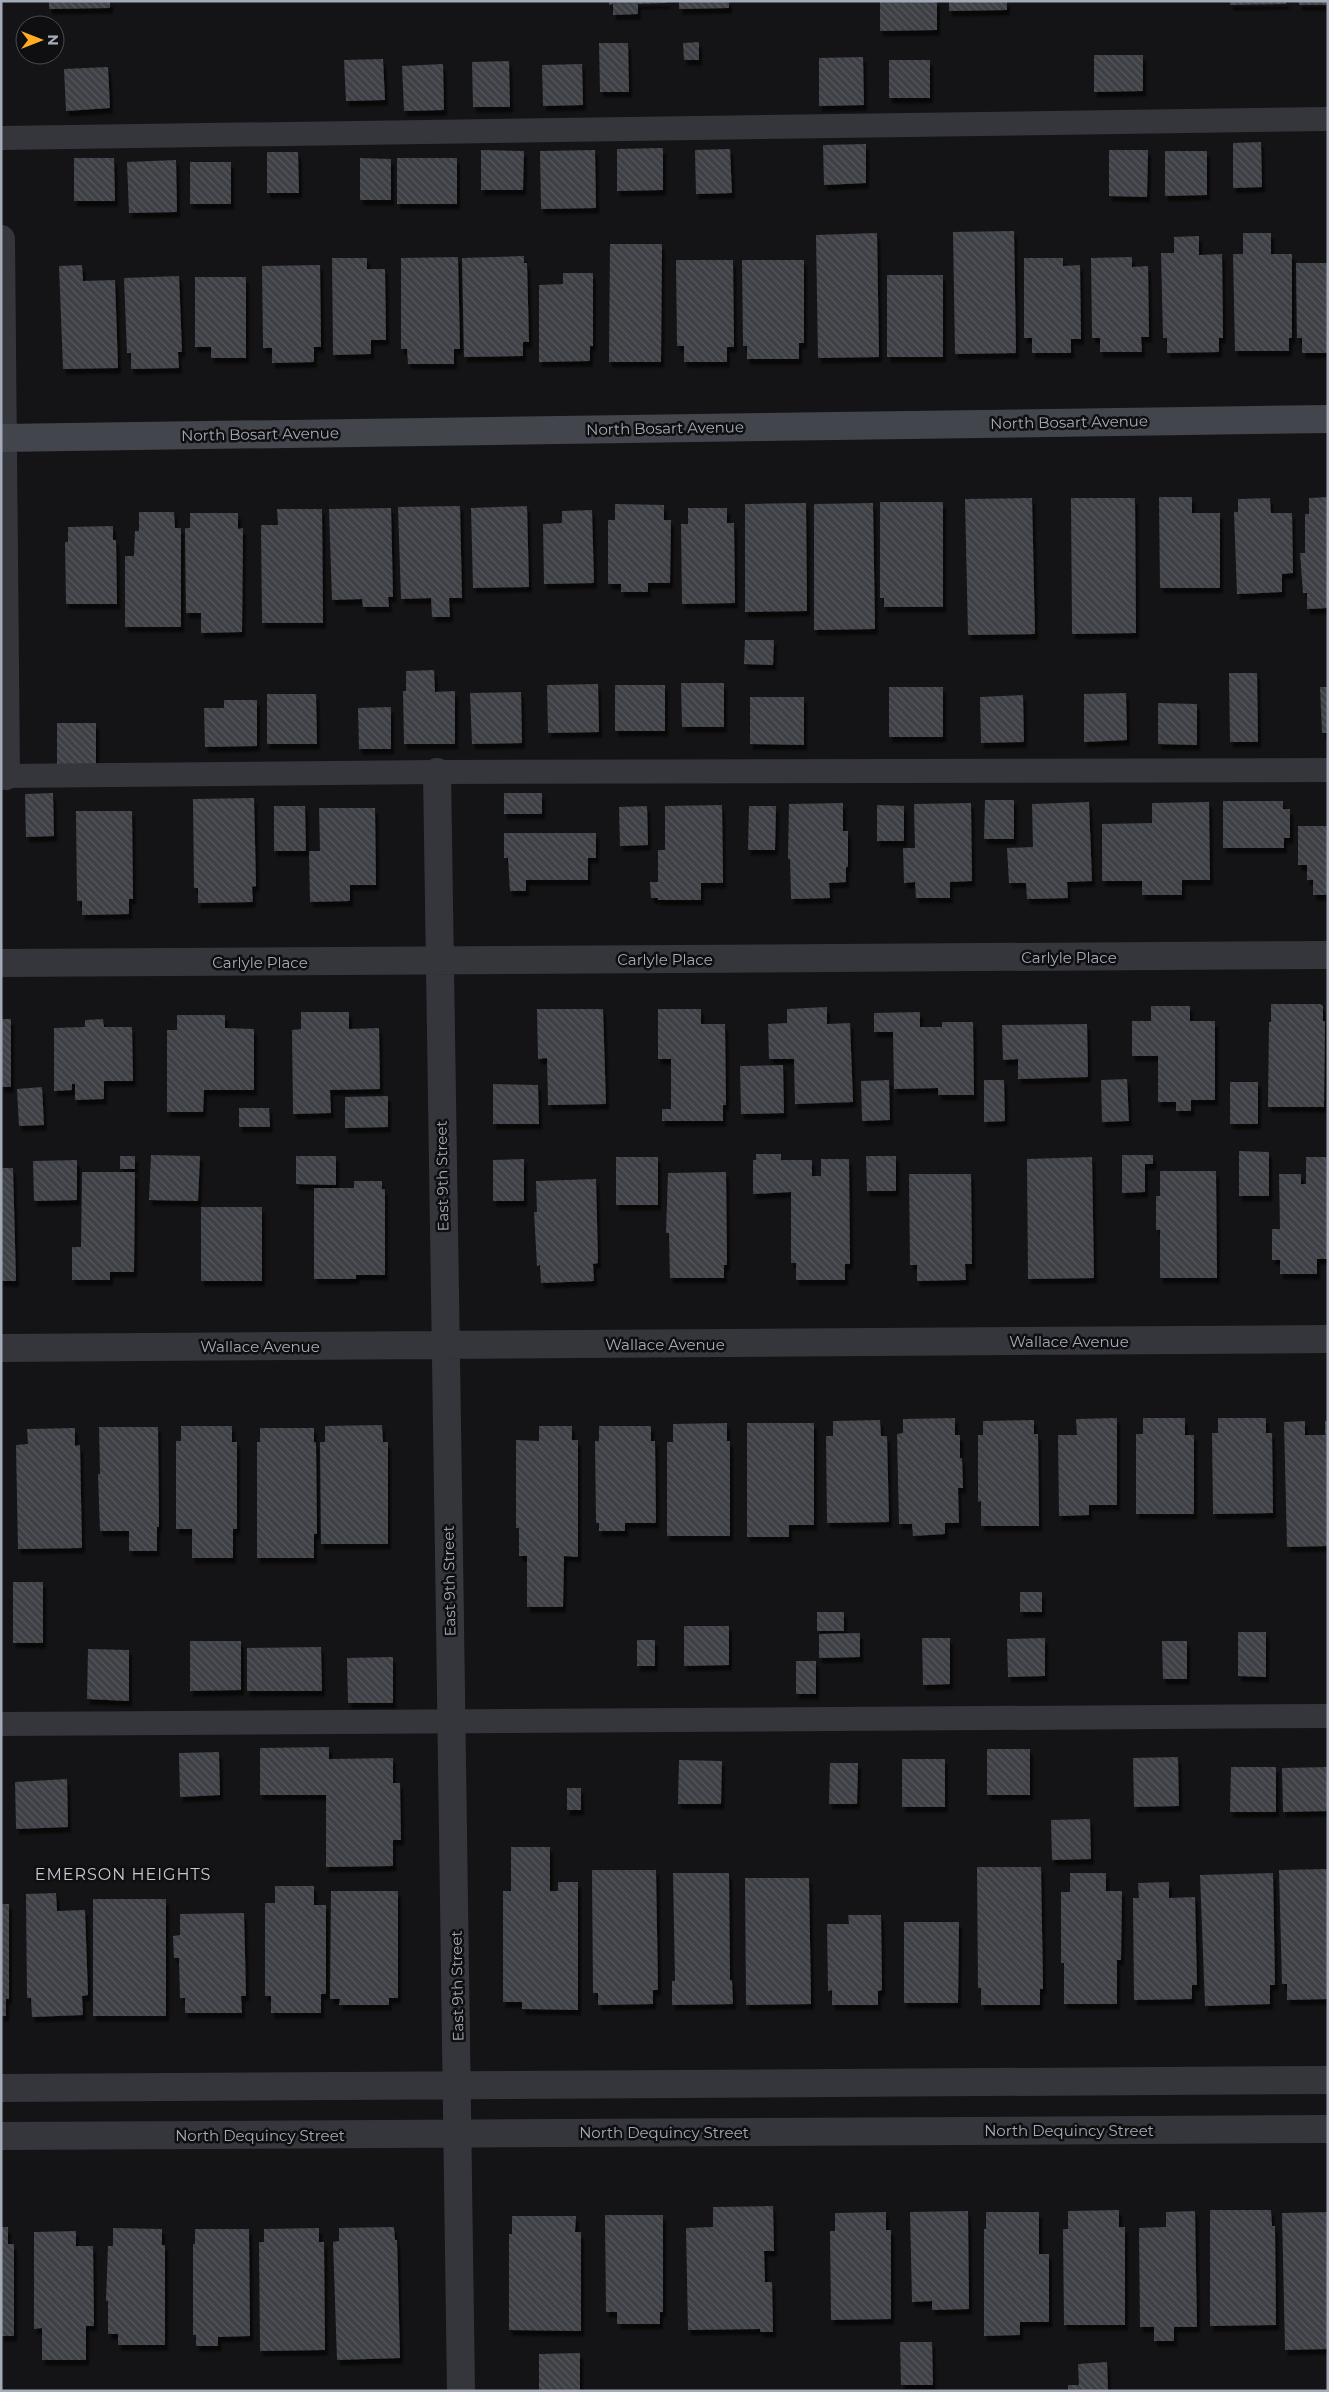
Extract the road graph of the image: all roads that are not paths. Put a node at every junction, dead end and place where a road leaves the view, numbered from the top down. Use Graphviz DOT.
graph roads {
  1 [pos="1328,119"];
  2 [pos="1,138"];
  3 [pos="1,239"];
  4 [pos="1328,418"];
  5 [pos="2,438"];
  6 [pos="1328,770"];
  7 [pos="437,772"];
  8 [pos="4,776"];
  9 [pos="1328,955"];
  10 [pos="439,961"];
  11 [pos="1,963"];
  12 [pos="1328,1339"];
  13 [pos="444,1345"];
  14 [pos="1,1348"];
  15 [pos="1328,1716"];
  16 [pos="452,1721"];
  17 [pos="1,1724"];
  18 [pos="1328,2080"];
  19 [pos="459,2084"];
  20 [pos="1,2088"];
  21 [pos="1328,2129"];
  22 [pos="459,2133"];
  23 [pos="1,2136"];
  24 [pos="462,2391"];
  1 -- 2 [label="lane"];
  3 -- 5 [label="street"];
  4 -- 5 [label="street, North Bosart Avenue"];
  5 -- 8 [label="street"];
  6 -- 7 [label="lane"];
  7 -- 8 [label="lane"];
  7 -- 10 [label="street, East 9th Street"];
  9 -- 10 [label="street, Carlyle Place"];
  10 -- 11 [label="street, Carlyle Place"];
  10 -- 13 [label="street, East 9th Street"];
  12 -- 13 [label="street, Wallace Avenue"];
  13 -- 14 [label="street, Wallace Avenue"];
  13 -- 16 [label="street, East 9th Street"];
  15 -- 16 [label="lane"];
  16 -- 17 [label="lane"];
  16 -- 19 [label="street, East 9th Street"];
  18 -- 19 [label="street"];
  19 -- 20 [label="street"];
  19 -- 22 [label="street, East 9th Street"];
  21 -- 22 [label="street, North Dequincy Street"];
  22 -- 23 [label="street, North Dequincy Street"];
  22 -- 24 [label="street, East 9th Street"];
}
